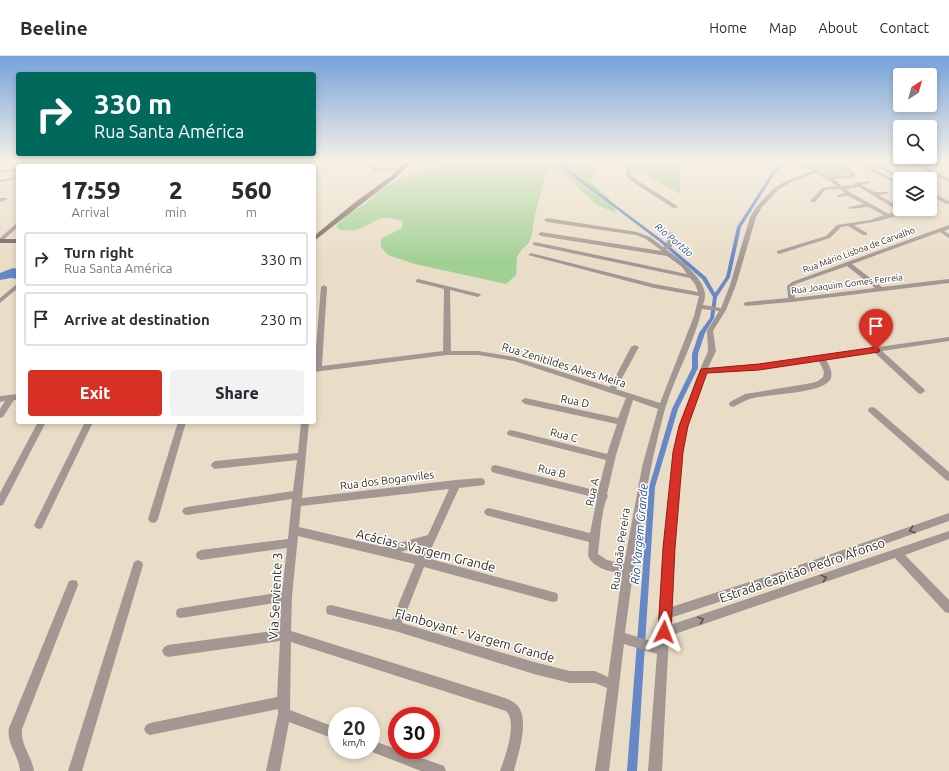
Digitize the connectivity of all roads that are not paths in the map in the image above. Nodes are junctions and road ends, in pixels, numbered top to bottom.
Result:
1 (368, 194) edge
2 (657, 194) edge
3 (772, 194) edge
4 (818, 194) edge
5 (847, 194) edge
6 (849, 194) edge
7 (879, 194) edge
8 (876, 195) junction
9 (839, 196) dead end
10 (937, 197) edge
11 (6, 199) dead end
12 (858, 199) junction
13 (0, 200) edge
14 (813, 201) dead end
15 (948, 203) edge
16 (868, 205) junction
17 (675, 206) dead end
18 (851, 208) dead end
19 (889, 216) junction
20 (547, 220) dead end
21 (848, 224) junction
22 (16, 226) edge
23 (949, 227) edge
24 (940, 230) junction
25 (671, 233) dead end
26 (541, 234) dead end
27 (865, 234) dead end
28 (949, 236) edge
29 (316, 237) edge
30 (0, 241) edge
31 (16, 241) edge
32 (535, 244) dead end
33 (667, 250) junction
34 (779, 252) dead end
35 (531, 255) dead end
36 (850, 264) junction
37 (694, 277) junction
38 (418, 281) dead end
39 (949, 281) edge
40 (16, 287) edge
41 (324, 287) dead end
42 (447, 287) junction
43 (880, 289) junction
44 (478, 295) dead end
45 (702, 295) junction
46 (792, 300) junction
47 (0, 301) edge
48 (746, 304) dead end
49 (703, 308) junction
50 (720, 309) junction
51 (949, 340) edge
52 (635, 347) dead end
53 (876, 350) junction
54 (447, 353) junction
55 (822, 358) junction
56 (316, 369) edge
57 (704, 371) junction
58 (612, 390) junction
59 (921, 391) dead end
60 (630, 396) junction
61 (14, 397) edge
62 (0, 399) edge
63 (525, 402) dead end
64 (733, 404) dead end
65 (662, 407) junction
66 (872, 410) dead end
67 (0, 415) edge
68 (621, 422) junction
69 (41, 424) edge
70 (88, 424) edge
71 (181, 424) edge
72 (305, 424) edge
73 (511, 434) dead end
74 (302, 456) junction
75 (611, 458) junction
76 (215, 465) dead end
77 (495, 469) dead end
78 (949, 477) edge
79 (481, 482) dead end
80 (456, 484) junction
81 (603, 496) junction
82 (297, 499) junction
83 (0, 502) edge
84 (187, 511) dead end
85 (489, 512) dead end
86 (949, 517) edge
87 (153, 519) dead end
88 (39, 524) dead end
89 (293, 530) junction
90 (949, 535) edge
91 (432, 538) junction
92 (595, 539) junction
93 (292, 543) junction
94 (383, 552) junction
95 (897, 553) junction
96 (201, 555) dead end
97 (421, 561) junction
98 (138, 565) dead end
99 (628, 570) junction
100 (73, 585) dead end
101 (287, 596) junction
102 (553, 597) dead end
103 (949, 608) edge
104 (331, 610) dead end
105 (181, 613) dead end
106 (666, 614) junction
107 (395, 626) junction
108 (664, 632) junction
109 (286, 635) junction
110 (621, 637) junction
111 (663, 650) junction
112 (168, 651) dead end
113 (612, 684) junction
114 (283, 708) junction
115 (150, 729) dead end
116 (328, 730) edge
117 (380, 749) edge
118 (28, 771) edge
119 (75, 771) edge
120 (273, 771) edge
121 (439, 771) edge
122 (508, 771) edge
123 (602, 771) edge
124 (655, 771) edge

1 - 29 main road
2 - 17 street
3 - 50 street
4 - 14 street
5 - 9 street
6 - 12 street
7 - 8 street
8 - 12 street
8 - 19 street
10 - 15 street
11 - 13 street
12 - 16 street
16 - 18 street
16 - 19 street
19 - 21 street
20 - 33 street
21 - 27 street
21 - 34 street
22 - 30 street
23 - 24 street, Rua Mário Lisboa de Carvalho
24 - 28 street
24 - 36 street, Rua Mário Lisboa de Carvalho
25 - 33 street
26 - 33 street
30 - 31 main road
32 - 37 street
33 - 37 street
35 - 45 street
36 - 43 street
36 - 46 street, Rua Mário Lisboa de Carvalho
37 - 45 street
38 - 42 street
39 - 43 street, Rua Joaquim Gomes Ferreia
40 - 47 street
41 - 56 street
42 - 44 street
42 - 54 street
43 - 46 street, Rua Joaquim Gomes Ferreia
45 - 49 street, Rua João Pereira
46 - 48 street, Rua Joaquim Gomes Ferreia
49 - 50 street
49 - 65 street, Rua João Pereira
50 - 57 street
51 - 53 street
52 - 58 street
53 - 55 street
53 - 59 street
54 - 56 street, Rua Zenitildes Alves Meira
54 - 58 street, Rua Zenitildes Alves Meira
55 - 57 street
55 - 64 street
57 - 106 street
58 - 60 street, Rua Zenitildes Alves Meira
60 - 65 street, Rua Zenitildes Alves Meira
60 - 68 street, Rua A
61 - 62 street
61 - 67 street
63 - 68 street, Rua D
65 - 99 street, Rua João Pereira
66 - 78 street
68 - 75 street, Rua A
69 - 83 street
70 - 88 street
71 - 87 street
72 - 74 street, Via Serviente 3
73 - 75 street, Rua C
74 - 76 street
74 - 82 street, Via Serviente 3
75 - 81 street, Rua A
77 - 81 street, Rua B
79 - 80 street, Rua dos Boganviles
80 - 82 street, Rua dos Boganviles
80 - 91 street
81 - 92 street, Rua A
82 - 84 street, Rua dos Boganviles
82 - 89 street, Via Serviente 3
85 - 92 street
86 -> 106 street, Estrada Capitão Pedro Afonso
89 - 93 street, Via Serviente 3
89 - 94 street, Acácias - Vargem Grande
90 - 95 street, Estrada Capitão Pedro Afonso
91 - 94 street
91 - 97 street
92 - 99 street, Rua A
93 - 96 street
93 - 101 street, Via Serviente 3
94 - 97 street, Acácias - Vargem Grande
95 - 103 street
108 -> 95 street, Estrada Capitão Pedro Afonso
97 - 102 street, Acácias - Vargem Grande
97 - 107 street
98 - 119 street
99 - 110 street, Rua João Pereira
100 - 118 street
101 - 105 street
101 - 109 street, Via Serviente 3
104 - 107 street, Flanboyant - Vargem Grande
106 - 108 street
107 - 113 street, Flanboyant - Vargem Grande
108 - 111 street
109 - 112 street
109 - 114 street, Via Serviente 3
109 - 122 street
110 - 111 street
110 - 113 street, Rua João Pereira
111 - 124 street
113 - 123 street, Rua João Pereira
114 - 115 street
114 - 116 street
114 - 120 street, Via Serviente 3
117 - 121 street

